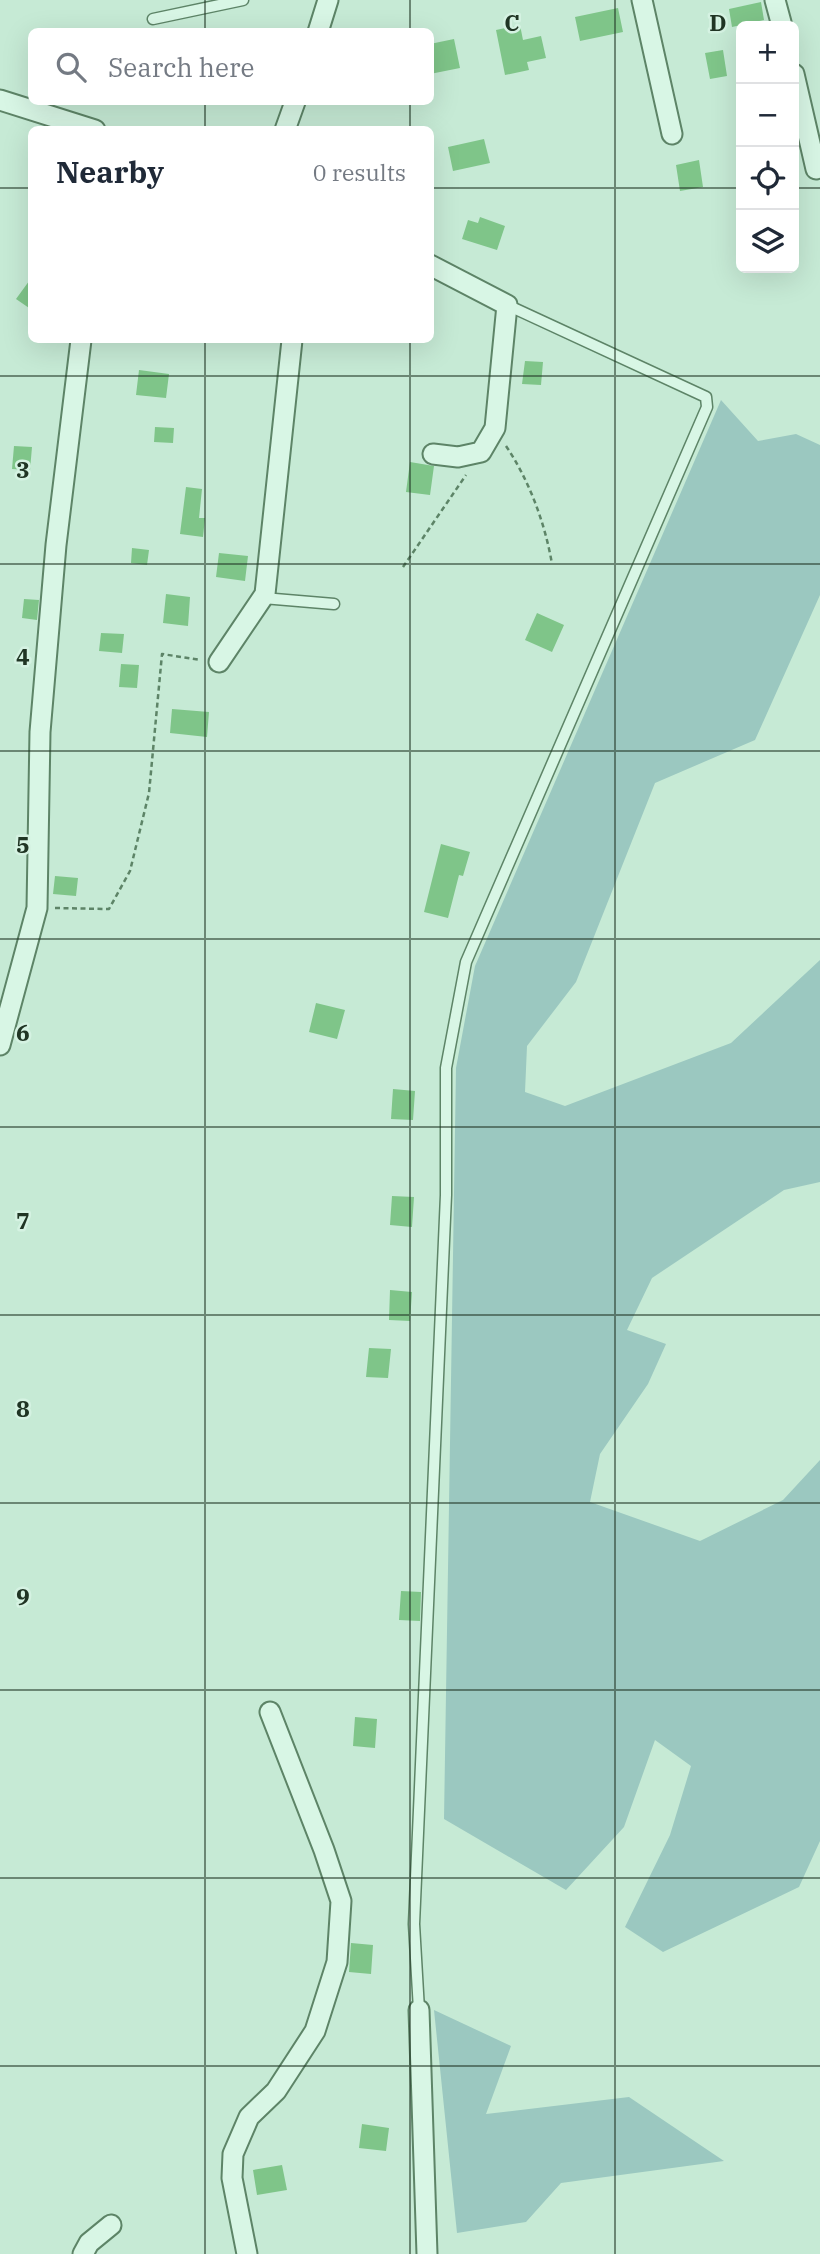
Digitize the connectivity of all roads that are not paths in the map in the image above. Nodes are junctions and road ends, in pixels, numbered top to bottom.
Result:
1 (243, 0) edge
2 (328, 0) edge
3 (642, 0) edge
4 (775, 0) edge
5 (153, 19) dead end
6 (781, 21) edge
7 (319, 28) edge
8 (798, 84) edge
9 (0, 100) edge
10 (294, 105) edge
11 (814, 125) edge
12 (82, 126) edge
13 (286, 126) edge
14 (672, 134) dead end
15 (816, 169) dead end
16 (434, 267) edge
17 (507, 305) junction
18 (81, 343) edge
19 (292, 343) edge
20 (433, 454) dead end
21 (263, 598) junction
22 (334, 604) dead end
23 (219, 662) road end
24 (0, 1045) edge
25 (270, 1712) dead end
26 (419, 2010) joint
27 (111, 2225) dead end
28 (83, 2254) edge
29 (247, 2254) edge
30 (428, 2254) edge

1 - 5 lane
2 - 7 street
3 - 14 street
4 - 6 street
8 - 11 street
9 - 12 street
10 - 13 street
11 - 15 street
16 - 17 street
17 - 20 street
17 - 26 lane
18 - 24 street
19 - 21 street
21 - 22 lane
21 - 23 street
25 - 29 street
26 - 30 street
27 - 28 street

